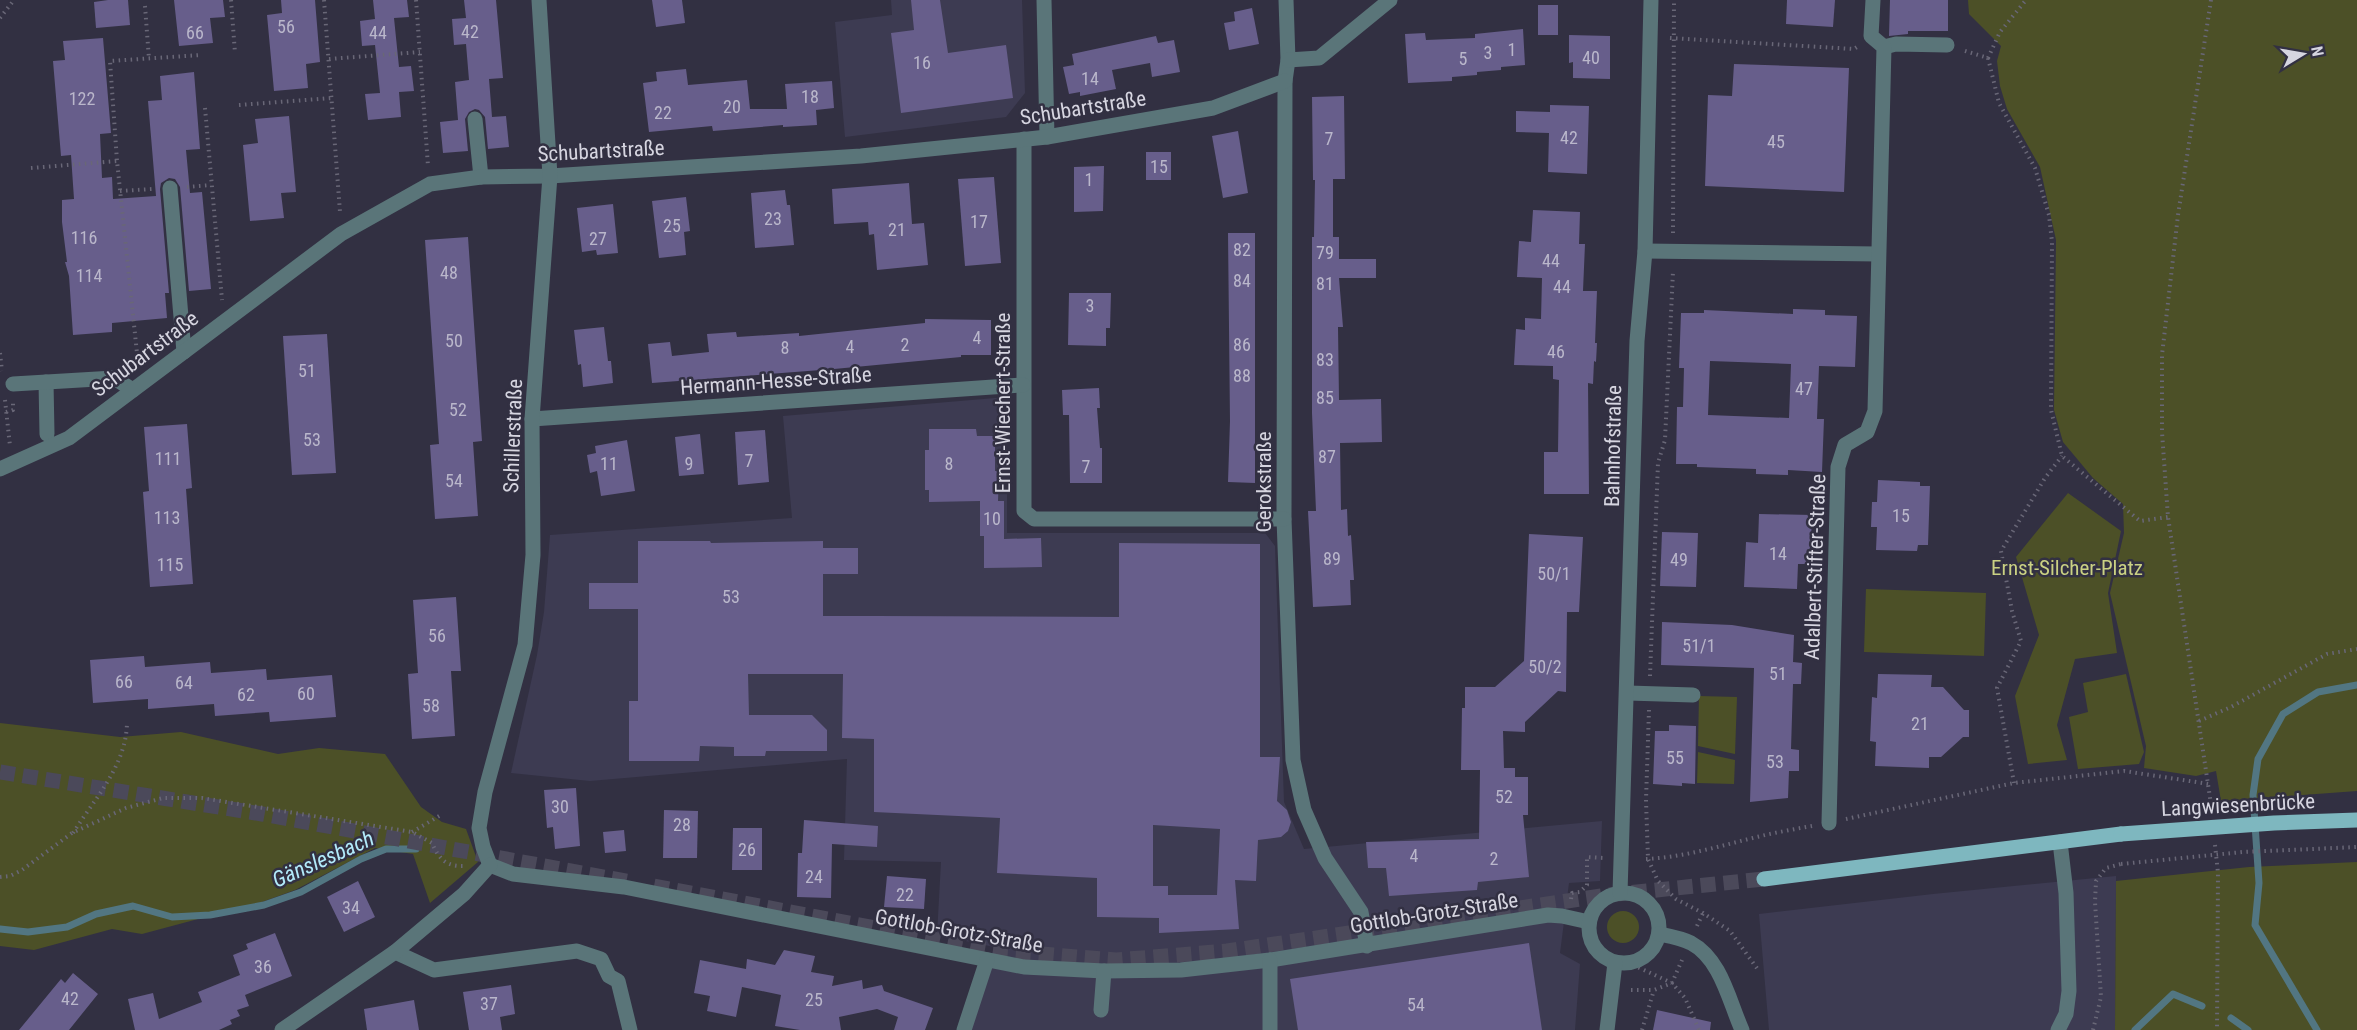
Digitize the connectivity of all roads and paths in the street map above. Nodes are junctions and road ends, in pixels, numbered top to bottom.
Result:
1 (14, 0) edge
2 (231, 0) edge
3 (324, 0) edge
4 (416, 0) edge
5 (538, 0) edge
6 (1044, 0) edge
7 (1286, 0) edge
8 (1390, 0) edge
9 (1651, 0) edge
10 (1674, 0) edge
11 (1873, 0) edge
12 (2026, 0) edge
13 (2211, 0) edge
14 (146, 6) dead end
15 (0, 18) edge
16 (1871, 36) junction
17 (1672, 38) junction
18 (1649, 39) junction
19 (1947, 45) joint
20 (1884, 47) junction
21 (235, 52) dead end
22 (420, 52) junction
23 (201, 55) dead end
24 (1988, 58) junction
25 (149, 59) junction
26 (328, 59) junction
27 (1288, 60) junction
28 (1285, 81) junction
29 (332, 98) junction
30 (239, 105) dead end
31 (205, 108) dead end
32 (475, 119) dead end
33 (1047, 137) junction
34 (1024, 139) junction
35 (117, 161) junction
36 (32, 168) dead end
37 (550, 176) junction
38 (481, 177) junction
39 (430, 184) junction
40 (170, 188) dead end
41 (341, 234) junction
42 (1673, 250) junction
43 (1645, 251) junction
44 (1878, 254) junction
45 (224, 322) junction
46 (184, 352) junction
47 (0, 353) edge
48 (46, 382) junction
49 (6, 383) junction
50 (1023, 385) junction
51 (137, 388) junction
52 (532, 419) junction
53 (47, 434) dead end
54 (2062, 456) junction
55 (6, 467) edge
56 (2168, 517) junction
57 (1284, 519) junction
58 (2357, 650) edge
59 (1628, 693) junction
60 (1649, 693) junction
61 (1693, 696) dead end
62 (2199, 721) junction
63 (127, 723) dead end
64 (2014, 783) junction
65 (2209, 784) junction
66 (441, 815) dead end
67 (2212, 818) dead end
68 (2357, 820) edge
69 (1829, 823) junction
70 (412, 832) junction
71 (72, 833) junction
72 (2215, 840) dead end
73 (2060, 842) junction
74 (2357, 847) edge
75 (1622, 858) junction
76 (1648, 859) junction
77 (490, 865) junction
78 (0, 877) edge
79 (1764, 879) tunnel mouth
80 (1620, 893) junction
81 (1569, 917) junction
82 (1589, 922) junction
83 (1659, 934) junction
84 (1367, 946) junction
85 (395, 952) junction
86 (987, 960) junction
87 (1270, 960) junction
88 (1622, 963) junction
89 (1759, 970) dead end
90 (1104, 971) junction
91 (1672, 983) junction
92 (1101, 1010) dead end
93 (282, 1030) edge
94 (630, 1030) edge
95 (964, 1030) edge
96 (1270, 1030) edge
97 (1607, 1030) edge
98 (1642, 1030) edge
99 (1700, 1030) edge
100 (1742, 1030) edge
101 (2058, 1030) edge
102 (2093, 1030) edge
103 (2217, 1030) edge

1 - 15 path
2 - 21 path
3 - 26 path
4 - 22 path
5 - 37 street, Schillerstraße
6 - 33 street
7 - 27 street, Gerokstraße
8 - 27 street
9 - 18 street, Bahnhofstraße
10 - 17 path
11 - 16 street
12 - 24 path
13 - 56 path
14 - 25 path
16 - 17 path
16 - 20 street
17 - 18 path
17 - 42 path
18 - 43 street, Bahnhofstraße
19 - 20 street
19 - 24 path
20 - 44 street, Adalbert-Stifter-Straße
22 - 26 path
22 - 39 path
23 - 25 path
24 - 54 path
25 - 35 path
26 - 29 path
27 - 28 street, Gerokstraße
28 - 33 street, Schubartstraße
28 - 57 street, Gerokstraße
29 - 30 path
29 - 41 path
31 - 45 path
32 - 38 street
33 - 34 street, Schubartstraße
34 - 37 street, Schubartstraße
34 - 50 street, Ernst-Wiechert-Straße
35 - 36 path
35 - 51 path
37 - 38 street, Schubartstraße
37 - 52 street, Schillerstraße
38 - 39 street, Schubartstraße
39 - 41 street, Schubartstraße
40 - 46 street
41 - 45 street, Schubartstraße
42 - 43 street
42 - 44 street
42 - 60 path
43 - 59 street, Bahnhofstraße
44 - 69 street, Adalbert-Stifter-Straße
45 - 46 street, Schubartstraße
46 - 51 street, Schubartstraße
47 - 49 path
48 - 49 street
48 - 51 street
48 - 53 street
49 - 55 path
50 - 52 street, Hermann-Hesse-Straße
50 - 57 street, Ernst-Wiechert-Straße
51 - 55 street, Schubartstraße
52 - 77 street, Schillerstraße
54 - 56 path
54 - 64 path
56 - 62 path
57 - 84 street, Gerokstraße
58 - 62 path
59 - 60 street
59 - 75 street, Bahnhofstraße
60 - 61 street
60 - 76 path
62 - 65 path
63 - 71 path
64 - 65 path
64 - 69 path
65 - 67 path
66 - 70 path
68 - 73 main road, Langwiesenbrücke, bridge
69 - 76 path
70 - 71 path
70 - 77 path
71 - 78 path
72 - 103 path
73 - 79 main road, Langwiesenbrücke
73 - 101 street
74 - 102 path, bridge
75 - 76 path
75 - 80 street, Bahnhofstraße
75 - 81 path
76 - 89 path
77 - 85 street
77 - 86 street, Gottlob-Grotz-Straße
80 - 82 street
80 - 83 street
81 - 82 street, Gottlob-Grotz-Straße
81 - 84 street, Gottlob-Grotz-Straße
82 - 88 street
83 - 88 street
83 - 100 street
84 - 87 street, Gottlob-Grotz-Straße
85 - 93 street
85 - 94 street
86 - 90 street, Gottlob-Grotz-Straße
86 - 95 street
87 - 90 street, Gottlob-Grotz-Straße
87 - 96 street
88 - 91 path
88 - 97 street
90 - 92 street
91 - 98 path
91 - 99 path

